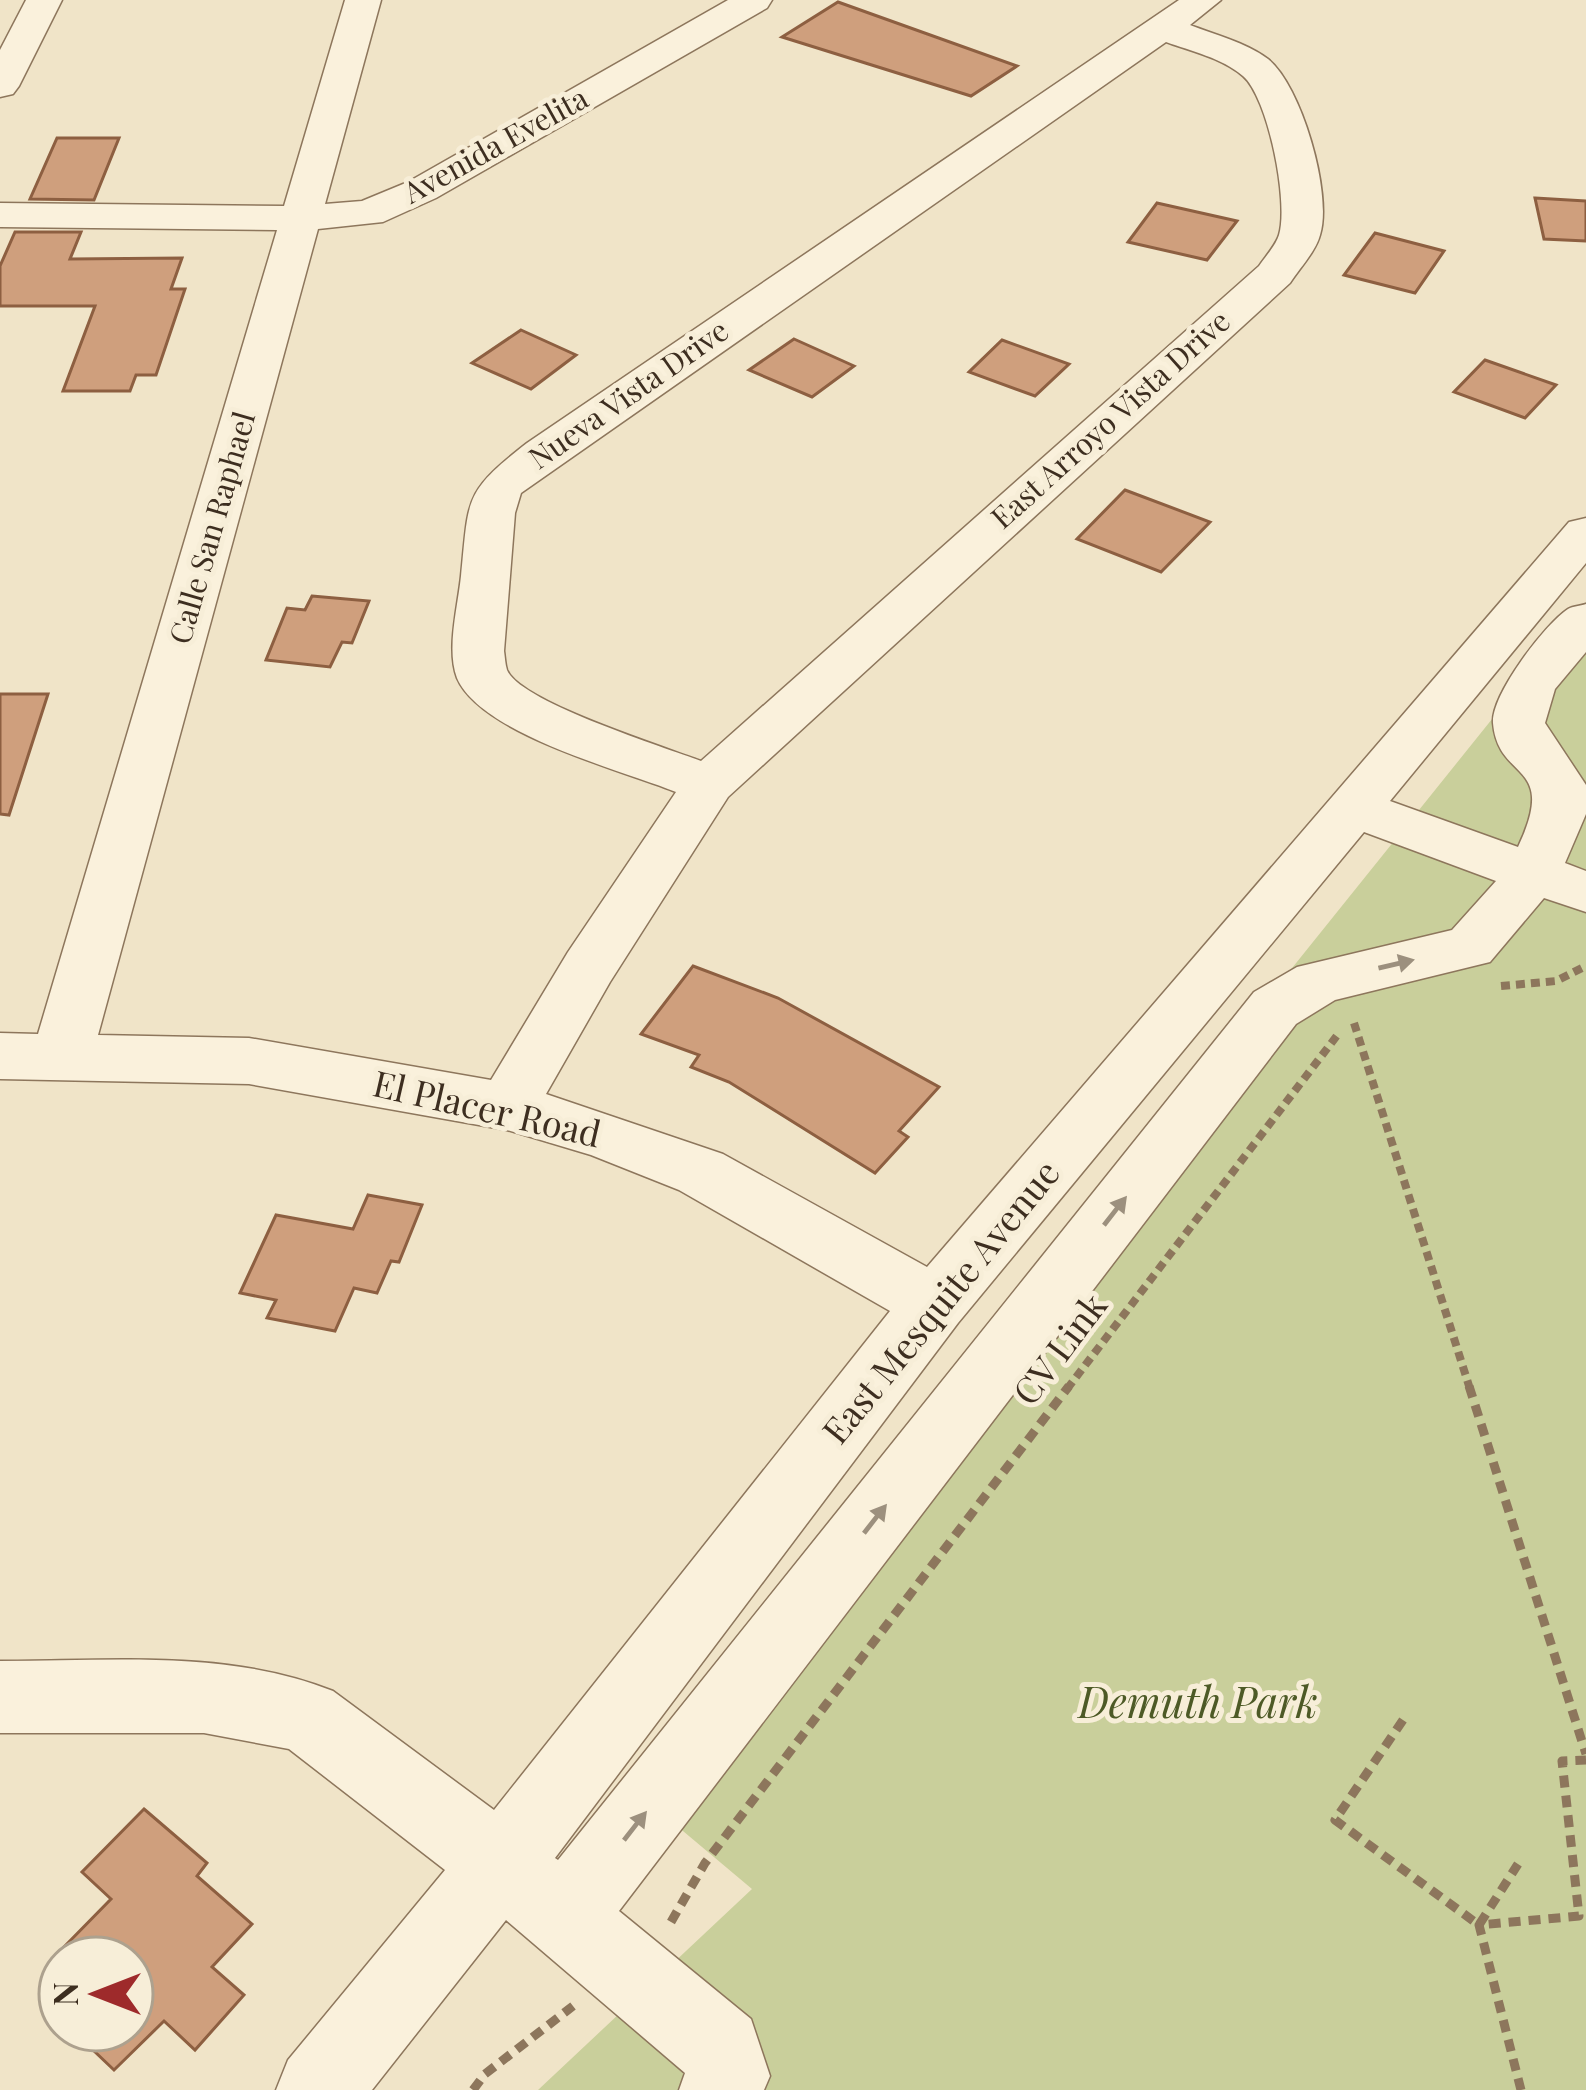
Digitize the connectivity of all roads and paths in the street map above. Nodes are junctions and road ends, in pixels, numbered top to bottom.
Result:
1 (44, 0) edge
2 (363, 0) edge
3 (1203, 0) edge
4 (726, 6) edge
5 (1165, 29) junction
6 (0, 86) edge
7 (0, 215) edge
8 (301, 218) junction
9 (1586, 532) edge
10 (1586, 620) edge
11 (709, 784) junction
12 (1571, 785) edge
13 (1354, 808) junction
14 (1559, 883) edge
15 (1586, 966) edge
16 (1498, 986) dead end
17 (1364, 1009) dead end
18 (1352, 1016) junction
19 (0, 1056) edge
20 (62, 1056) junction
21 (507, 1106) junction
22 (935, 1304) junction
23 (0, 1697) edge
24 (1403, 1720) dead end
25 (1586, 1757) edge
26 (501, 1864) junction
27 (1518, 1864) dead end
28 (563, 1918) junction
29 (676, 1918) dead end
30 (1479, 1925) junction
31 (485, 2074) dead end
32 (318, 2090) edge
33 (473, 2090) edge
34 (721, 2090) edge
35 (1521, 2090) edge

1 - 6 street
2 - 8 street, Calle San Raphael
3 - 5 street, Nueva Vista Drive
4 - 8 street, Avenida Evelita
5 - 11 street, East Arroyo Vista Drive
5 - 11 street, Nueva Vista Drive
7 - 8 street, Avenida Evelita
8 - 20 street, Calle San Raphael
9 - 13 street, East Mesquite Avenue
10 - 12 street
11 - 21 street
12 - 14 street
13 - 14 street
13 - 22 street, East Mesquite Avenue
28 -> 14 street
15 - 16 path
17 - 18 path, CV Link
18 - 25 path
18 - 29 path, CV Link
19 - 20 street, El Placer Road
20 - 21 street, El Placer Road
21 - 22 street, El Placer Road
22 - 26 street, East Mesquite Avenue
23 - 26 street
24 - 30 path
25 - 30 path
26 - 28 street
26 - 32 street, East Mesquite Avenue
27 - 30 path
28 - 34 street
30 - 35 path
31 - 33 path

